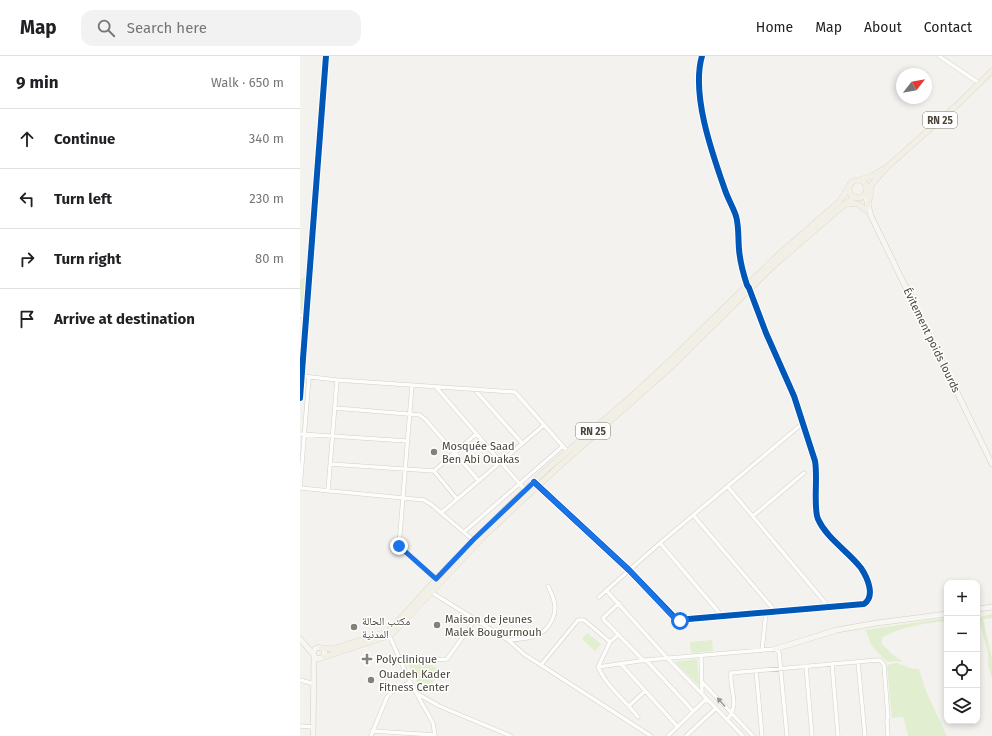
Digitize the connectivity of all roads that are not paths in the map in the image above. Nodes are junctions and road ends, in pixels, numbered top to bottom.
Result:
1 (326, 56) edge
2 (702, 56) edge
3 (939, 56) edge
4 (992, 71) edge
5 (979, 83) junction
6 (886, 168) junction
7 (856, 181) junction
8 (875, 181) junction
9 (850, 185) junction
10 (866, 192) junction
11 (856, 198) junction
12 (845, 204) junction
13 (867, 207) junction
14 (748, 287) junction
15 (300, 315) edge
16 (307, 316) junction
17 (302, 376) junction
18 (309, 377) junction
19 (337, 380) junction
20 (412, 385) junction
21 (436, 387) junction
22 (474, 389) junction
23 (300, 398) edge
24 (335, 408) junction
25 (410, 414) junction
26 (803, 423) junction
27 (544, 425) junction
28 (300, 434) edge
29 (305, 434) junction
30 (476, 434) junction
31 (333, 436) junction
32 (407, 441) junction
33 (522, 443) junction
34 (563, 446) junction
35 (568, 452) junction
36 (455, 453) junction
37 (500, 462) junction
38 (330, 464) junction
39 (992, 464) edge
40 (405, 470) junction
41 (434, 472) junction
42 (804, 472) dead end
43 (479, 481) junction
44 (520, 484) junction
45 (535, 484) junction
46 (728, 486) junction
47 (300, 488) edge
48 (526, 490) junction
49 (328, 491) junction
50 (402, 498) junction
51 (457, 499) junction
52 (441, 513) junction
53 (694, 516) junction
54 (753, 516) junction
55 (464, 532) junction
56 (473, 540) junction
57 (660, 542) junction
58 (629, 570) junction
59 (436, 579) junction
60 (548, 586) dead end
61 (606, 590) junction
62 (431, 592) junction
63 (599, 596) dead end
64 (619, 603) junction
65 (828, 606) junction
66 (992, 607) edge
67 (980, 609) edge
68 (766, 612) junction
69 (776, 612) junction
70 (944, 614) edge
71 (722, 616) junction
72 (475, 620) junction
73 (388, 634) junction
74 (618, 635) junction
75 (300, 639) edge
76 (508, 640) junction
77 (610, 642) junction
78 (305, 644) junction
79 (319, 648) junction
80 (775, 649) junction
81 (762, 650) junction
82 (314, 656) junction
83 (701, 656) junction
84 (322, 658) junction
85 (668, 659) junction
86 (645, 660) junction
87 (401, 662) junction
88 (858, 662) junction
89 (621, 664) junction
90 (832, 664) junction
91 (541, 665) junction
92 (806, 666) junction
93 (598, 667) junction
94 (780, 668) junction
95 (756, 670) junction
96 (315, 671) junction
97 (300, 680) edge
98 (410, 682) junction
99 (702, 682) junction
100 (314, 684) junction
101 (645, 691) junction
102 (417, 694) junction
103 (702, 694) junction
104 (706, 699) junction
105 (629, 706) junction
106 (715, 709) junction
107 (693, 710) junction
108 (732, 714) junction
109 (638, 717) dead end
110 (727, 720) junction
111 (300, 726) edge
112 (677, 726) junction
113 (313, 727) junction
114 (372, 731) junction
115 (402, 734) edge
116 (313, 736) edge
117 (371, 736) edge
118 (435, 736) edge
119 (511, 736) edge
120 (651, 736) edge
121 (668, 736) edge
122 (686, 736) edge
123 (742, 736) edge
124 (753, 736) edge
125 (762, 736) edge
126 (787, 736) edge
127 (812, 736) edge
128 (838, 736) edge
129 (865, 736) edge
130 (888, 736) edge

1 - 16 main road
2 - 14 street
3 - 5 street
4 - 5 main road, RN 25
5 - 6 main road, RN 25
6 - 7 main road, RN 25
6 - 8 main road, RN 25
7 - 9 main road
7 - 10 main road
8 - 10 main road, RN 25
8 - 13 main road
9 - 11 main road
9 - 14 main road, RN 25
10 - 11 main road
10 - 13 main road
11 - 12 main road, RN 25
11 - 13 main road, Évitement poids lourds
12 - 13 main road
12 - 14 main road, RN 25
13 - 39 main road, Évitement poids lourds
14 - 26 street
14 - 35 main road, RN 25
14 - 45 main road, RN 25
15 - 16 street
16 - 17 main road
17 - 18 street
17 - 23 main road
18 - 19 street
18 - 29 street
19 - 20 street
19 - 24 street
20 - 21 street
20 - 25 street
21 - 22 street
21 - 30 street
22 - 27 street
22 - 33 street
24 - 25 street
24 - 31 street
25 - 32 street
25 - 36 street
26 - 46 street
26 - 65 street
27 - 33 street
27 - 34 street
28 - 29 street
29 - 31 street
29 - 47 street
30 - 36 street
30 - 37 street
31 - 32 street
31 - 38 street
32 - 40 street
33 - 37 street
34 - 35 street
34 - 44 street
35 - 45 main road, RN 25
36 - 41 street
36 - 43 street
37 - 43 street
37 - 44 street
38 - 40 street
38 - 49 street
40 - 41 street
40 - 50 street
41 - 51 street
42 - 54 street
43 - 51 street
44 - 48 street
44 - 55 street
45 - 48 main road, RN 25
45 - 58 street
45 - 62 main road, RN 25
46 - 53 street
46 - 54 street
47 - 49 street
48 - 56 main road, RN 25
49 - 50 street
50 - 52 street
50 - 59 street
51 - 52 street
52 - 55 street
53 - 57 street
53 - 69 street
54 - 65 street
55 - 56 street
56 - 59 main road, RN 25
57 - 58 street
57 - 71 street
58 - 61 street
58 - 71 street
59 - 73 main road, RN 25
60 - 76 street
61 - 63 street
61 - 64 street
62 - 72 street
62 - 73 main road, RN 25
64 - 74 street
64 - 85 street
65 - 69 street
66 - 67 main road
68 - 69 street
68 - 71 street
68 - 81 street
70 - 80 main road
72 - 76 street
72 - 87 street
73 - 79 main road, RN 25
73 - 84 main road, RN 25
73 - 87 street
74 - 77 street
74 - 86 street
75 - 78 main road
76 - 91 street
77 - 91 street
77 - 93 street
78 - 79 main road
78 - 82 main road
79 - 82 main road
79 - 84 main road
80 - 81 street
80 - 94 street
81 - 83 street
82 - 84 main road
82 - 96 main road
83 - 85 street
83 - 99 street
84 - 96 main road
85 - 86 street
85 - 103 street
86 - 89 street
86 - 107 street
87 - 98 street
88 - 90 street
88 - 129 street
88 - 130 street
89 - 93 street
89 - 101 street
90 - 92 street
90 - 128 street
91 - 120 street
92 - 94 street
92 - 127 street
93 - 105 street
94 - 95 street
94 - 126 street
95 - 108 street
95 - 125 street
96 - 100 main road
97 - 100 street
98 - 102 street
98 - 114 street
99 - 103 street
108 -> 99 street
100 - 113 main road
101 - 105 street
101 - 112 street
102 - 118 street
102 - 119 street
103 - 104 street
104 - 106 street
104 - 107 street
105 - 109 street
106 - 110 street
106 - 122 street
107 - 112 street
108 - 110 street
108 - 124 street
110 - 123 street
111 - 113 street
112 - 121 street
113 - 116 main road
114 - 115 street
114 - 117 street
115 - 118 street

